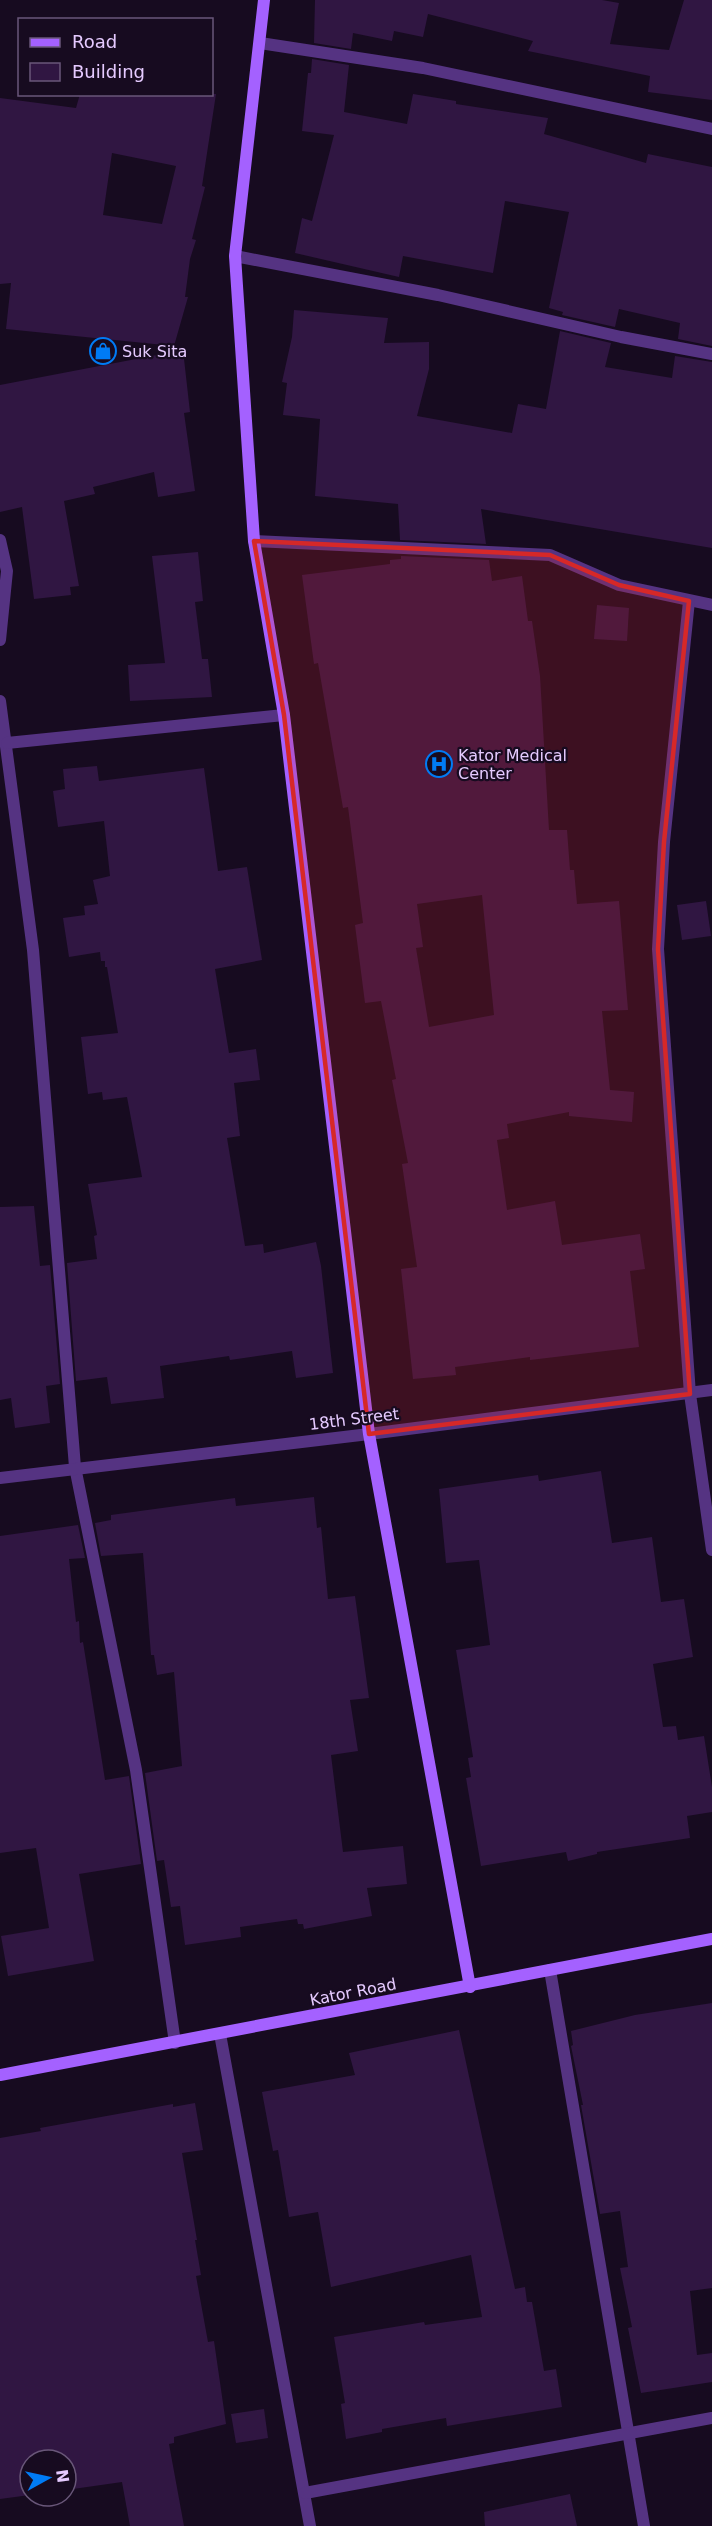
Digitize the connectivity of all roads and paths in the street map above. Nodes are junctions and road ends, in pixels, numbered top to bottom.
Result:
1 (264, 0) edge
2 (260, 43) junction
3 (712, 129) edge
4 (235, 256) junction
5 (712, 354) edge
6 (0, 540) edge
7 (254, 541) junction
8 (689, 601) junction
9 (712, 605) edge
10 (0, 640) edge
11 (0, 701) edge
12 (285, 715) junction
13 (7, 742) junction
14 (712, 1390) edge
15 (690, 1394) junction
16 (369, 1434) junction
17 (75, 1467) junction
18 (0, 1478) edge
19 (712, 1550) edge
20 (712, 1939) edge
21 (550, 1970) junction
22 (470, 1987) junction
23 (220, 2034) junction
24 (176, 2043) junction
25 (0, 2075) edge
26 (712, 2418) edge
27 (627, 2435) junction
28 (305, 2493) junction
29 (310, 2526) edge
30 (644, 2526) edge

1 - 2 street
2 - 3 street
2 - 4 street
4 - 5 street
4 - 7 street
6 - 10 street
7 - 8 street
7 - 12 street
8 - 9 street
8 - 15 street
11 - 13 street
12 - 13 street
12 - 16 street
13 - 17 street
14 - 15 street, 18th Street
15 - 16 street, 18th Street
15 - 19 street
16 - 17 street, 18th Street
16 - 22 street
17 - 18 street, 18th Street
17 - 24 street
20 - 21 street, Kator Road
21 - 22 street, Kator Road
21 - 27 street
22 - 23 street, Kator Road
23 - 24 street, Kator Road
23 - 28 street
24 - 25 street, Kator Road
26 - 27 street
27 - 28 street
27 - 30 street
28 - 29 street

